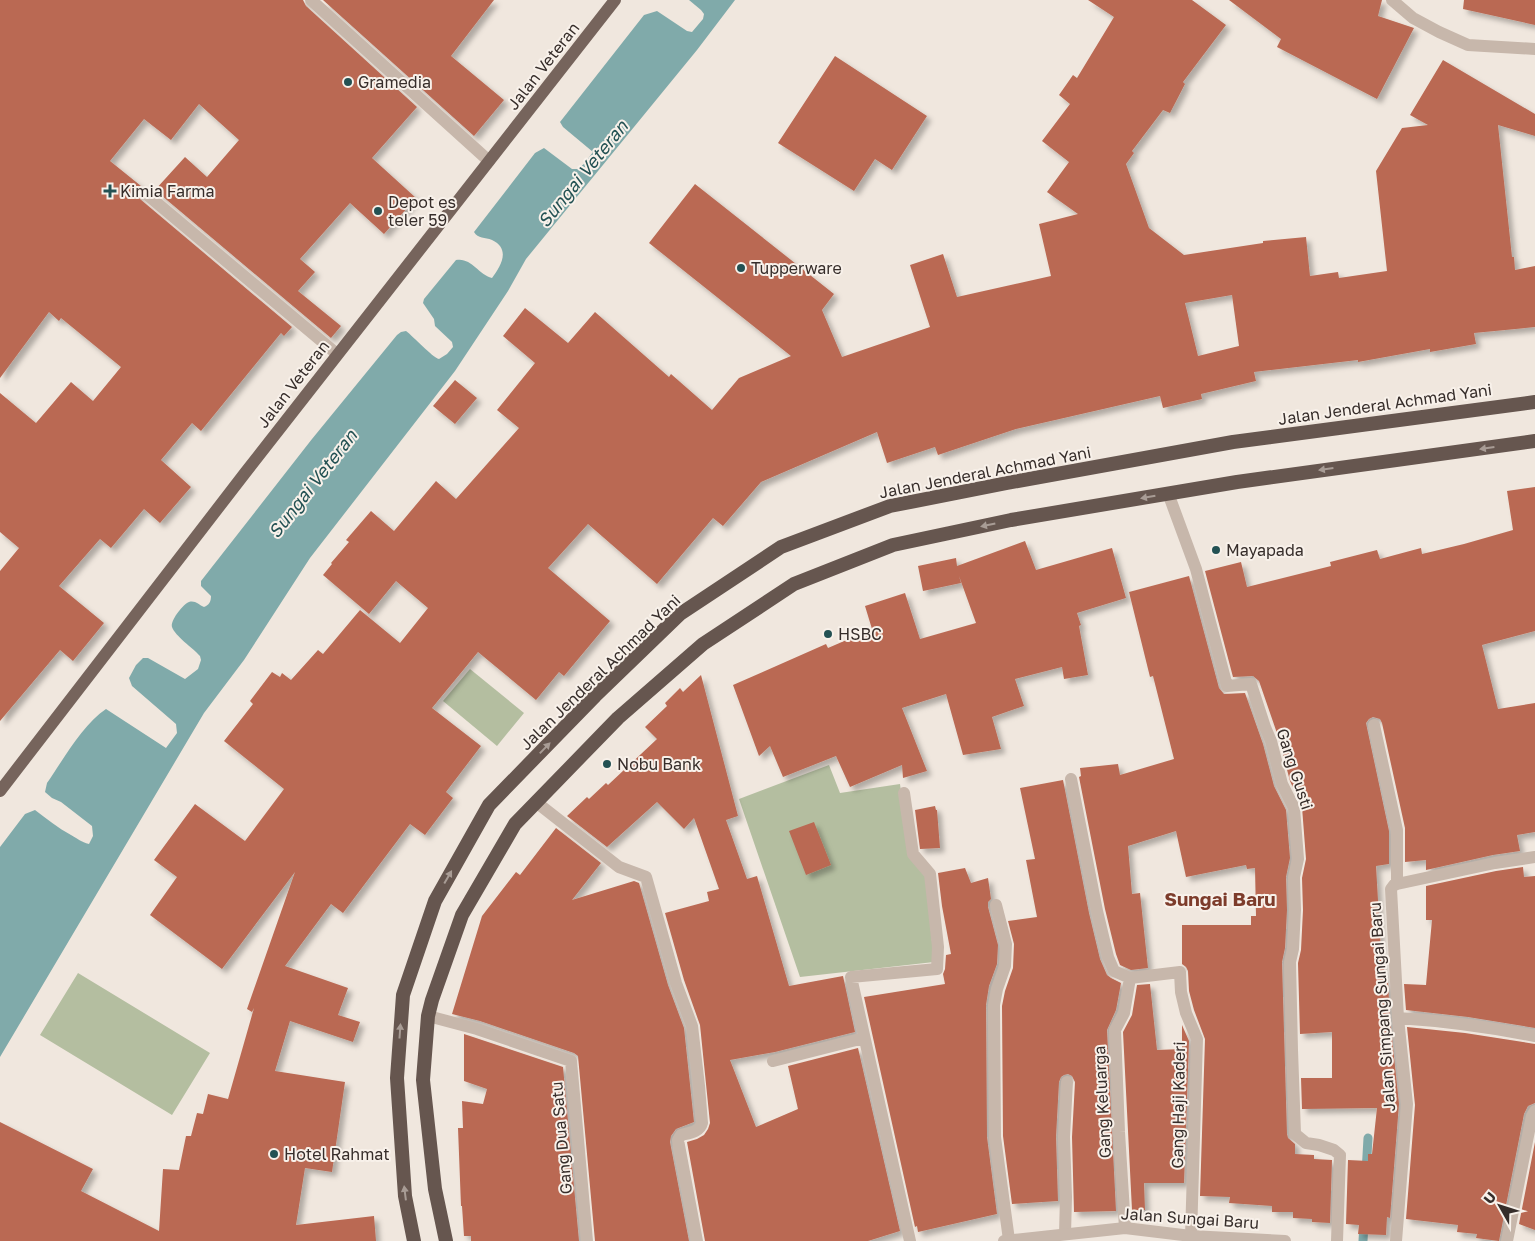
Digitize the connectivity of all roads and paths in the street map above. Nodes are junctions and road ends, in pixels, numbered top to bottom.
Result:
1 (311, 0) edge
2 (615, 0) edge
3 (1392, 0) edge
4 (1535, 48) edge
5 (489, 161) junction
6 (145, 194) dead end
7 (337, 354) junction
8 (1535, 402) edge
9 (1535, 441) edge
10 (1168, 493) junction
11 (1374, 725) dead end
12 (1071, 779) dead end
13 (0, 791) edge
14 (904, 793) dead end
15 (536, 802) junction
16 (1535, 857) edge
17 (1397, 884) junction
18 (996, 905) dead end
19 (1130, 978) junction
20 (428, 1016) junction
21 (1398, 1018) junction
22 (1535, 1036) edge
23 (864, 1038) junction
24 (773, 1061) dead end
25 (1067, 1082) dead end
26 (1535, 1111) edge
27 (1125, 1228) junction
28 (1065, 1234) junction
29 (1191, 1236) junction
30 (414, 1241) edge
31 (446, 1241) edge
32 (587, 1241) edge
33 (697, 1241) edge
34 (910, 1241) edge
35 (1006, 1241) edge
36 (1285, 1241) edge
37 (1337, 1241) edge
38 (1396, 1241) edge
39 (1507, 1241) edge

1 - 5 street
2 - 5 main road, Jalan Veteran
3 - 4 street
5 - 7 main road, Jalan Veteran
6 - 7 street
7 - 13 main road, Jalan Veteran
30 -> 8 highway, Jalan Jenderal Achmad Yani
9 -> 10 highway
10 -> 15 highway
10 - 37 street, Gang Gusti
11 - 17 street
12 - 19 street
14 - 23 street
15 - 20 highway
15 - 33 street
16 - 17 street, Jalan Simpang Sungai Baru
17 - 21 street, Jalan Simpang Sungai Baru
18 - 35 street
19 - 27 street, Gang Keluarga
19 - 29 street, Gang Haji Kaderi
20 - 31 highway
20 - 32 street, Gang Dua Satu
21 - 22 street
21 - 38 street, Jalan Simpang Sungai Baru
23 - 24 street
23 - 34 street
25 - 28 street
26 - 39 street
27 - 28 street, Jalan Sungai Baru
27 - 29 street, Jalan Sungai Baru
28 - 35 street, Jalan Sungai Baru
29 - 36 street, Jalan Sungai Baru

